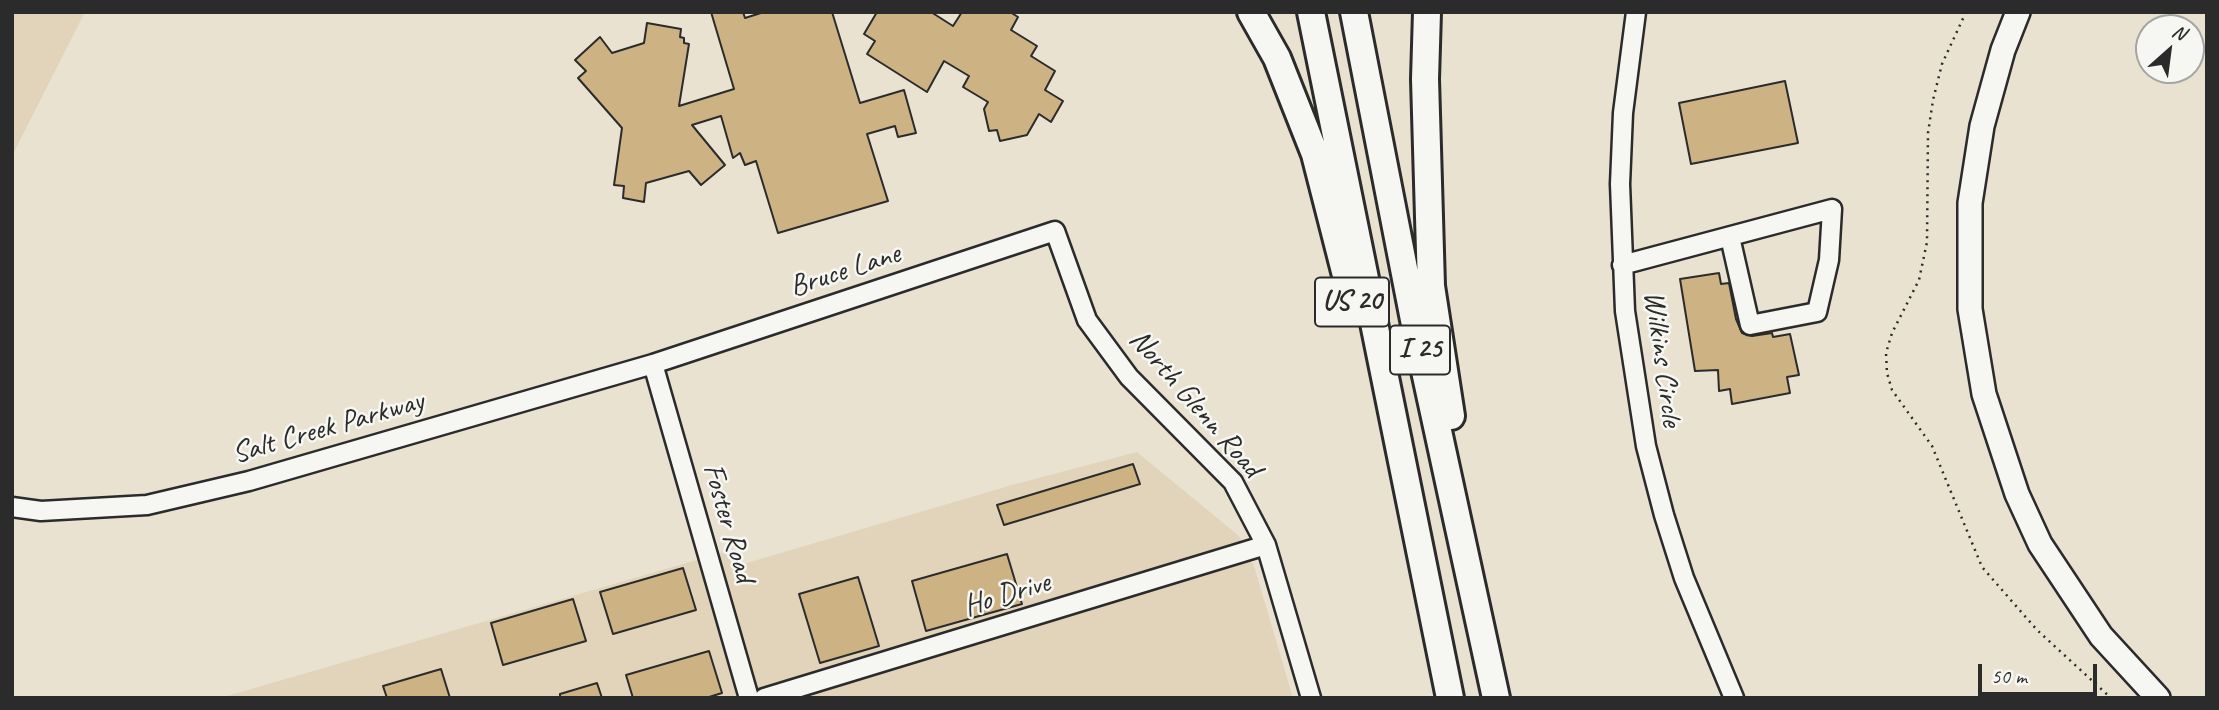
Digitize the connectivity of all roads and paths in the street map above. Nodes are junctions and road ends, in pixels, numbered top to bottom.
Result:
1 (1251, 12) edge
2 (1311, 12) edge
3 (1353, 12) edge
4 (1427, 12) edge
5 (1636, 12) edge
6 (1966, 12) edge
7 (2018, 12) edge
8 (1055, 231) joint
9 (1730, 237) junction
10 (1622, 265) junction
11 (653, 364) junction
12 (12, 507) edge
13 (1266, 545) junction
14 (1428, 601) junction
15 (1494, 692) edge
16 (749, 698) edge
17 (764, 698) edge
18 (1311, 698) edge
19 (1450, 698) edge
20 (1734, 698) edge
21 (2111, 698) edge
22 (2158, 698) edge

1 - 14 highway, US 20
2 - 14 highway, I 25
3 - 15 highway, I 25
4 - 15 highway
5 - 10 street, Wilkins Circle
6 - 21 path
7 - 22 main road
8 - 11 street, Bruce Lane
8 - 13 street, North Glenn Road
9 - 9 street
9 - 10 street
10 - 20 street, Wilkins Circle
11 - 12 street, Salt Creek Parkway
11 - 16 street, Foster Road
13 - 17 street, Ho Drive
13 - 18 street, North Glenn Road
14 - 19 highway, I 25

